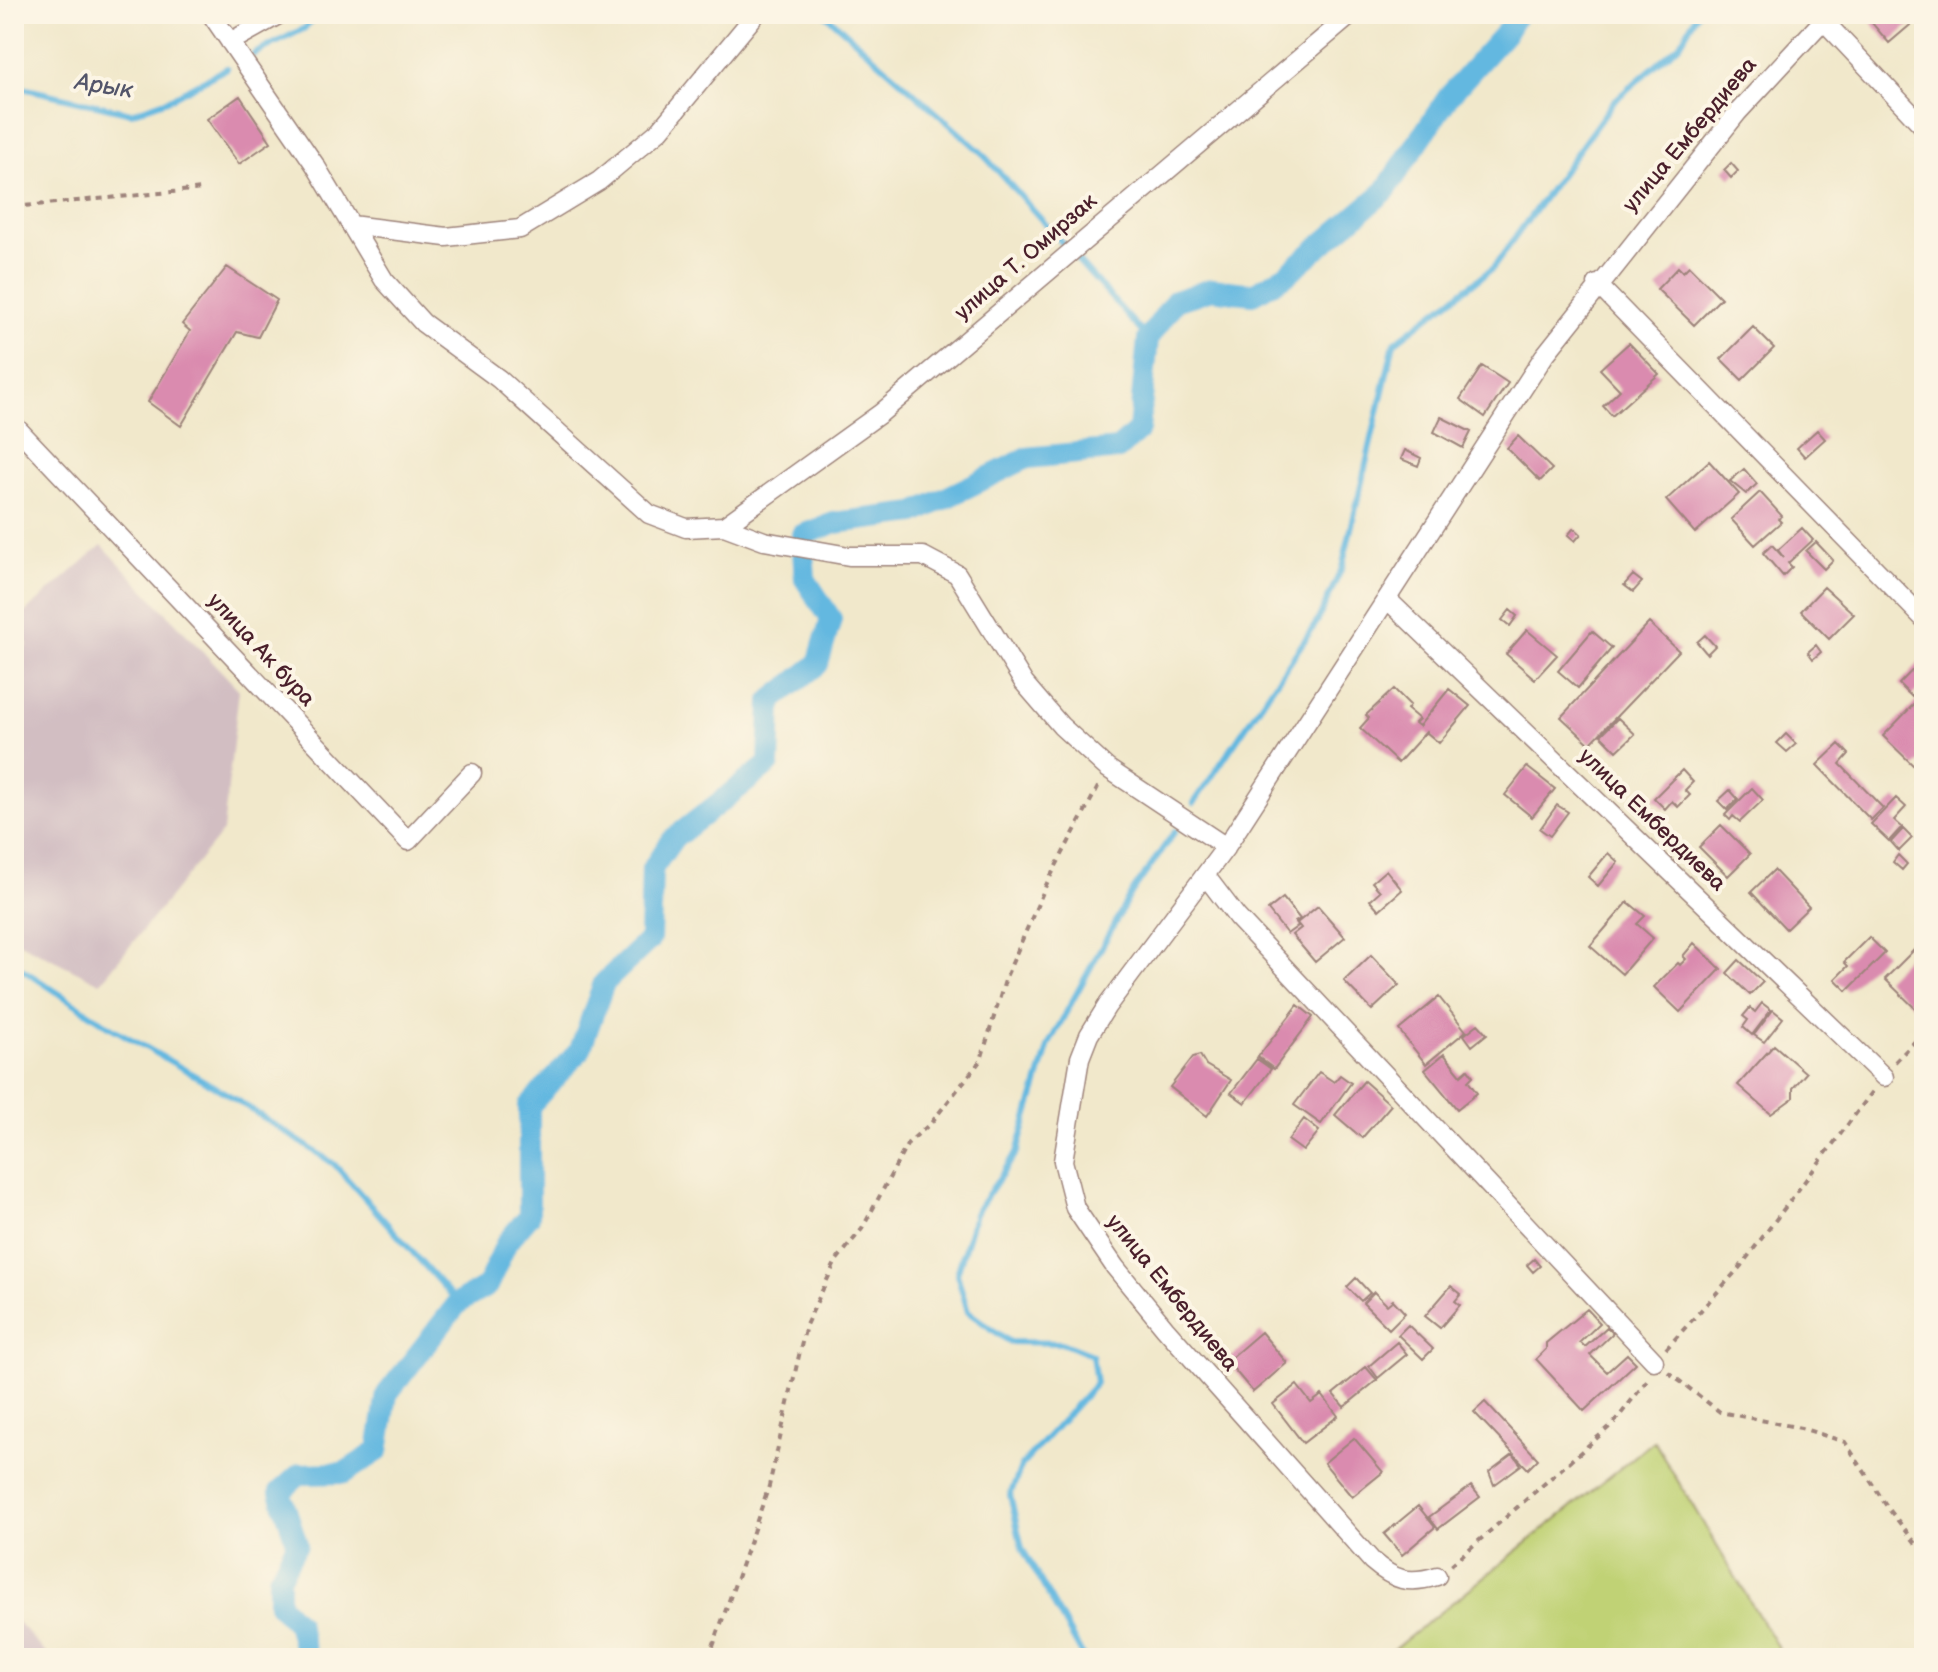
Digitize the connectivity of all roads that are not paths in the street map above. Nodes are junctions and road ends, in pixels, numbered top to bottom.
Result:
1 (211, 14) edge
2 (280, 14) edge
3 (756, 14) edge
4 (1352, 14) edge
5 (1826, 17) edge
6 (230, 42) junction
7 (1924, 127) edge
8 (351, 225) junction
9 (1597, 284) junction
10 (14, 425) edge
11 (724, 526) junction
12 (1387, 599) junction
13 (1924, 619) edge
14 (472, 773) dead end
15 (1226, 847) junction
16 (1205, 875) junction
17 (1884, 1077) road end
18 (1654, 1361) road end
19 (1437, 1576) road end

1 - 6 street
2 - 6 street
3 - 8 street
4 - 11 street, улица Т. Омирзак
5 - 7 street, улица Ембердиева
5 - 9 street, улица Ембердиева
6 - 8 street
8 - 11 street
9 - 12 street, улица Ембердиева
9 - 13 street
10 - 14 street, улица Ак бура
11 - 15 street
12 - 15 street, улица Ембердиева
12 - 17 street, улица Ембердиева
15 - 16 street, улица Ембердиева
16 - 18 street
16 - 19 street, улица Ембердиева

